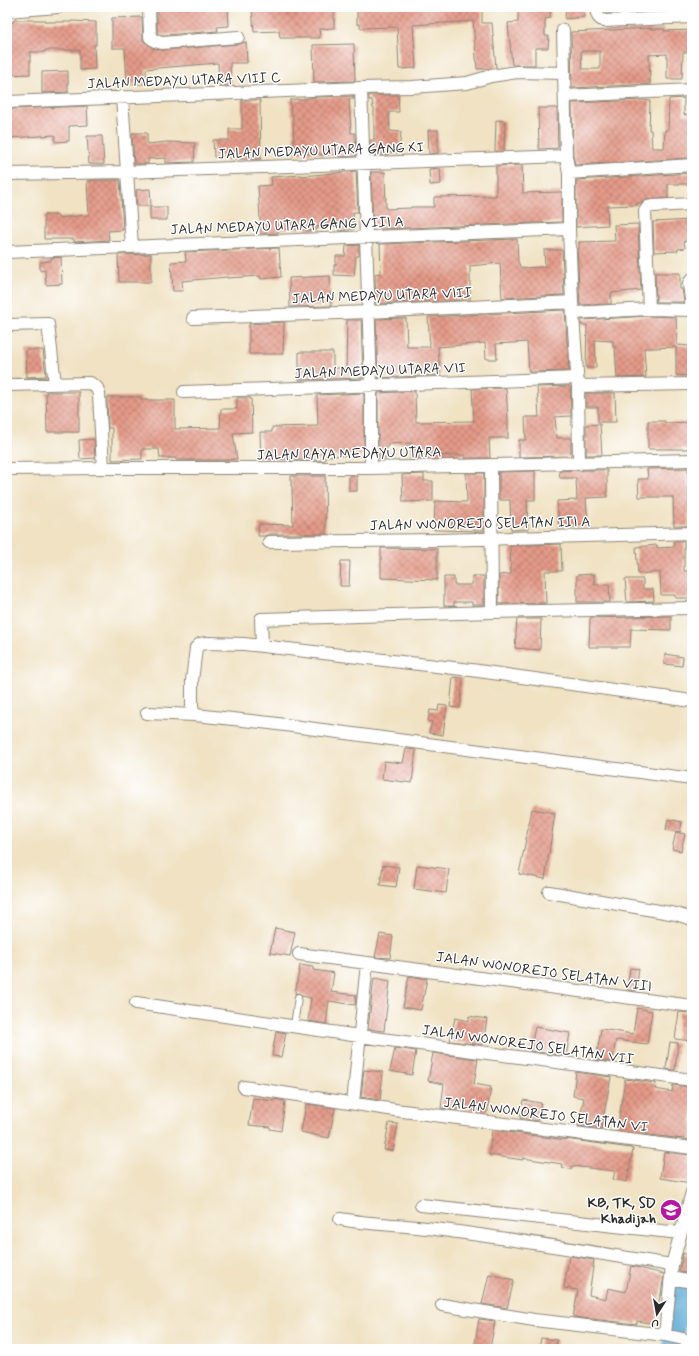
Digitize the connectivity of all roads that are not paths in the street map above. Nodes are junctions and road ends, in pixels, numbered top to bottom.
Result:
1 (58, 7) edge
2 (149, 7) edge
3 (596, 7) edge
4 (7, 11) edge
5 (692, 17) edge
6 (563, 30) dead end
7 (238, 37) dead end
8 (564, 73) junction
9 (361, 88) junction
10 (692, 90) edge
11 (565, 96) junction
12 (122, 97) junction
13 (7, 102) edge
14 (566, 156) junction
15 (364, 164) junction
16 (692, 164) edge
17 (126, 172) junction
18 (569, 173) junction
19 (7, 174) edge
20 (692, 204) edge
21 (569, 229) junction
22 (365, 237) junction
23 (132, 247) junction
24 (7, 252) edge
25 (692, 280) edge
26 (572, 307) junction
27 (649, 309) junction
28 (692, 310) edge
29 (369, 312) junction
30 (193, 318) dead end
31 (7, 326) edge
32 (578, 382) junction
33 (55, 384) junction
34 (692, 384) edge
35 (7, 385) edge
36 (370, 385) junction
37 (184, 392) dead end
38 (692, 460) edge
39 (579, 464) junction
40 (491, 466) junction
41 (103, 468) junction
42 (371, 468) junction
43 (7, 469) edge
44 (692, 533) edge
45 (491, 538) junction
46 (269, 542) dead end
47 (692, 608) edge
48 (492, 612) junction
49 (262, 646) junction
50 (692, 701) edge
51 (147, 713) dead end
52 (195, 715) junction
53 (692, 779) edge
54 (549, 892) dead end
55 (692, 919) edge
56 (299, 954) dead end
57 (367, 963) junction
58 (298, 997) dead end
59 (136, 1003) dead end
60 (692, 1006) edge
61 (294, 1026) junction
62 (359, 1036) junction
63 (692, 1080) edge
64 (244, 1087) dead end
65 (353, 1103) junction
66 (692, 1148) edge
67 (692, 1192) edge
68 (421, 1205) dead end
69 (340, 1219) dead end
70 (680, 1233) junction
71 (672, 1265) junction
72 (671, 1278) junction
73 (692, 1282) edge
74 (442, 1305) dead end
75 (678, 1340) edge

1 - 4 street
2 - 7 street
3 - 5 street
6 - 8 street
8 - 9 street, JALAN MEDAYU UTARA VIII C
8 - 11 street
9 - 12 street, JALAN MEDAYU UTARA VIII C
9 - 15 street
10 - 11 street
11 - 14 street
12 - 13 street, JALAN MEDAYU UTARA VIII C
12 - 17 street
14 - 15 street, JALAN MEDAYU UTARA GANG XI
14 - 18 street
15 - 17 street, JALAN MEDAYU UTARA GANG XI
15 - 22 street
16 - 18 street
17 - 19 street, JALAN MEDAYU UTARA GANG XI
17 - 23 street
18 - 21 street
20 - 27 street
21 - 22 street, JALAN MEDAYU UTARA GANG VIII A
21 - 26 street
22 - 23 street, JALAN MEDAYU UTARA GANG VIII A
22 - 29 street
23 - 24 street, JALAN MEDAYU UTARA GANG VIII A
25 - 28 street
26 - 27 street, JALAN MEDAYU UTARA VIII
26 - 29 street, JALAN MEDAYU UTARA VIII
26 - 32 street
27 - 28 street, JALAN MEDAYU UTARA VIII
29 - 30 street, JALAN MEDAYU UTARA VIII
29 - 36 street
31 - 33 street
32 - 34 street, JALAN MEDAYU UTARA VII
32 - 36 street, JALAN MEDAYU UTARA VII
32 - 39 street
33 - 35 street
33 - 41 street
36 - 37 street, JALAN MEDAYU UTARA VII
36 - 42 street
38 - 39 street, JALAN RAYA MEDAYU UTARA
39 - 40 street, JALAN RAYA MEDAYU UTARA
40 - 42 street, JALAN RAYA MEDAYU UTARA
40 - 45 street
41 - 42 street, JALAN RAYA MEDAYU UTARA
41 - 43 street, JALAN RAYA MEDAYU UTARA
44 - 45 street, JALAN WONOREJO SELATAN III A
45 - 46 street, JALAN WONOREJO SELATAN III A
45 - 48 street
47 - 48 street
48 - 49 street
49 - 50 street
49 - 52 street
51 - 52 street
52 - 53 street
54 - 55 street
56 - 57 street, JALAN WONOREJO SELATAN VIII
57 - 60 street, JALAN WONOREJO SELATAN VIII
57 - 62 street
58 - 61 lane
59 - 61 street, JALAN WONOREJO SELATAN VII
61 - 62 street, JALAN WONOREJO SELATAN VII
62 - 63 street, JALAN WONOREJO SELATAN VII
62 - 65 street
64 - 65 street, JALAN WONOREJO SELATAN VI
65 - 66 street, JALAN WONOREJO SELATAN VI
67 - 70 street
68 - 70 street
69 - 71 street
70 - 71 street
71 - 72 street
72 - 73 street
72 - 75 street
74 - 75 street

